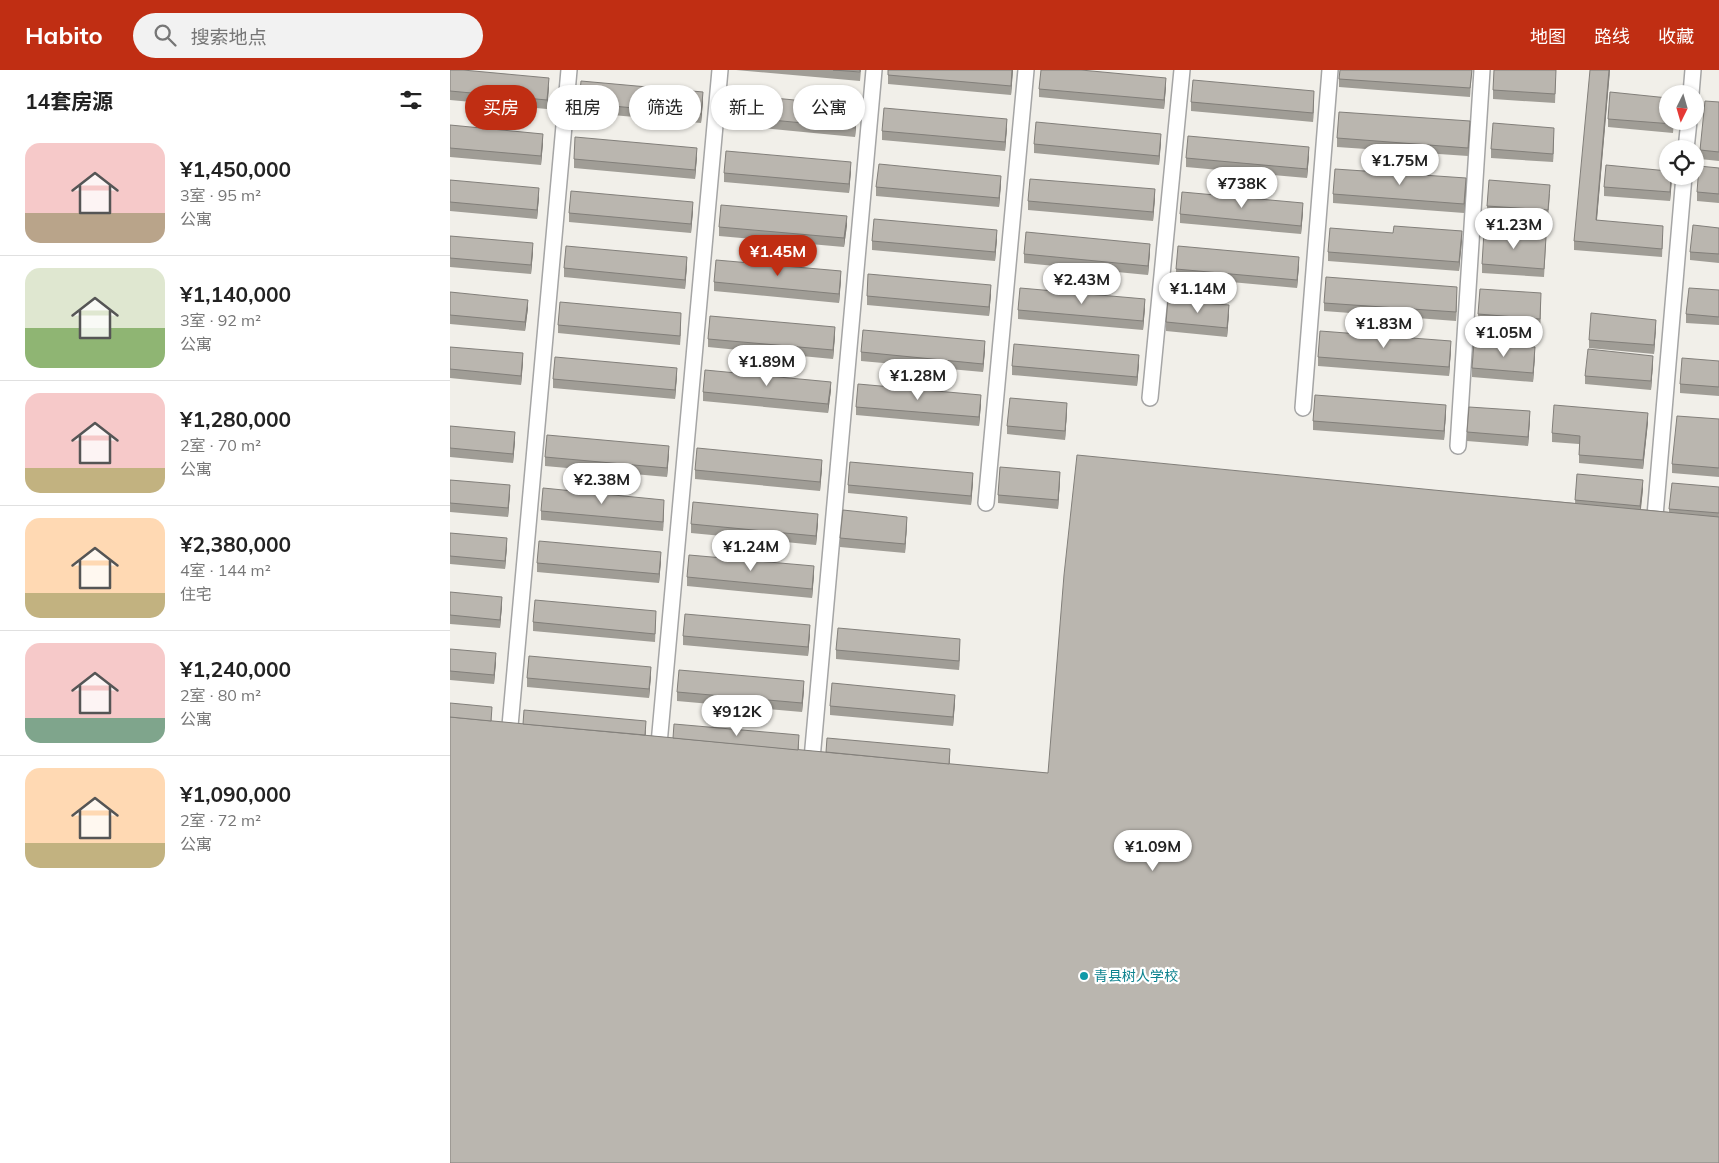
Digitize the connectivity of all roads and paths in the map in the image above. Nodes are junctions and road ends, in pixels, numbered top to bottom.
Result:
1 (569, 70) edge
2 (720, 70) edge
3 (874, 70) edge
4 (1026, 70) edge
5 (1182, 70) edge
6 (1330, 70) edge
7 (1482, 70) edge
8 (1693, 70) edge
9 (1692, 85) edge
10 (1683, 185) edge
11 (1150, 398) dead end
12 (1303, 408) dead end
13 (1458, 446) dead end
14 (986, 503) dead end
15 (1655, 516) edge
16 (509, 737) edge
17 (658, 755) edge
18 (811, 770) edge

1 - 16 lane
2 - 17 lane
3 - 18 lane
4 - 14 lane
5 - 11 lane
6 - 12 lane
7 - 13 lane
8 - 9 lane
10 - 15 lane

